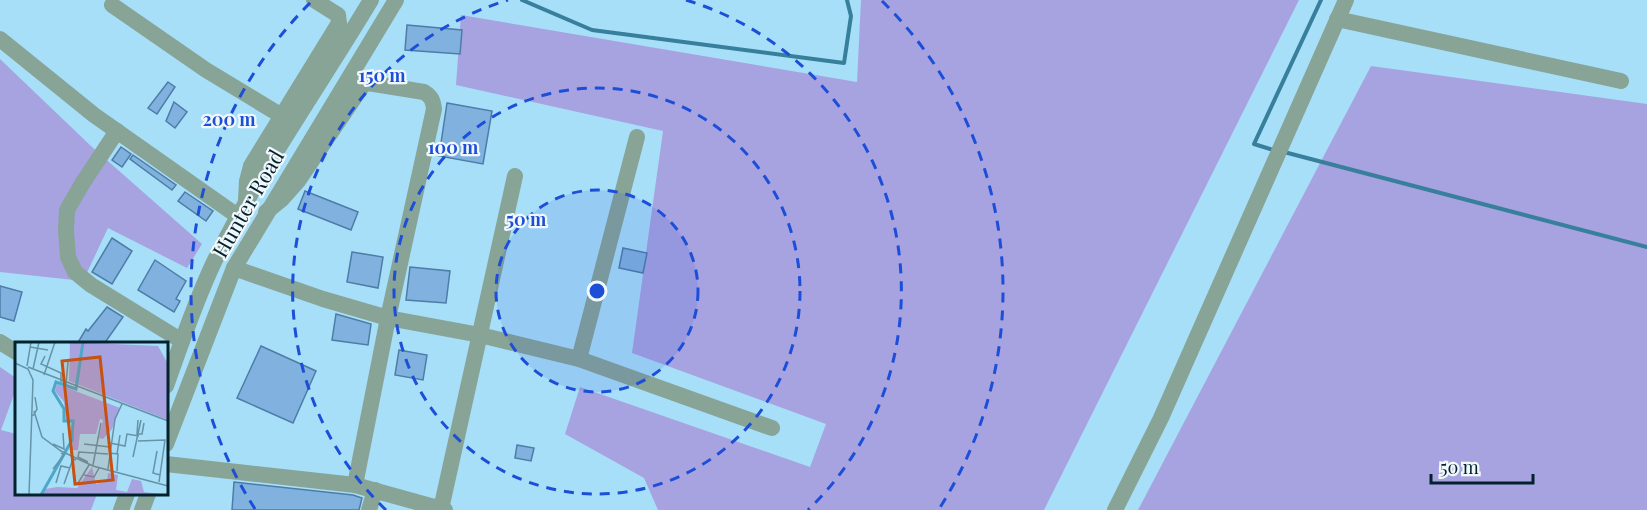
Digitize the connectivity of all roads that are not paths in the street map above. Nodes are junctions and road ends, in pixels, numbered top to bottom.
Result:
1 (314, 0) edge
2 (371, 0) edge
3 (396, 0) edge
4 (1346, 0) edge
5 (112, 5) dead end
6 (1337, 19) junction
7 (0, 39) edge
8 (1621, 81) dead end
9 (282, 116) junction
10 (117, 131) junction
11 (637, 137) dead end
12 (515, 176) dead end
13 (242, 210) junction
14 (266, 212) junction
15 (234, 268) junction
16 (388, 318) junction
17 (480, 335) junction
18 (182, 341) junction
19 (0, 342) edge
20 (15, 351) edge
21 (579, 359) junction
22 (168, 380) edge
23 (772, 428) dead end
24 (168, 439) edge
25 (168, 464) edge
26 (355, 485) junction
27 (375, 490) junction
28 (127, 495) edge
29 (148, 495) edge
30 (121, 510) edge
31 (142, 510) edge
32 (369, 510) edge
33 (443, 510) edge
34 (1115, 510) edge

1 - 9 street
2 - 13 street, Hunter Road
3 - 14 street, Hunter Road
4 - 6 street
5 - 9 street
6 - 8 street
6 - 34 street
7 - 10 street
9 - 13 street
10 - 13 street
10 - 18 street
11 - 21 street
12 - 17 street
13 - 18 street, Hunter Road
14 - 15 street, Hunter Road
14 - 16 street
15 - 16 street
15 - 24 street, Hunter Road
16 - 17 street
16 - 26 street
17 - 21 street
17 - 33 street
18 - 22 street, Hunter Road
19 - 20 street
21 - 23 street
25 - 26 street
26 - 27 street
27 - 32 street
27 - 33 street
28 - 30 street
29 - 31 street

